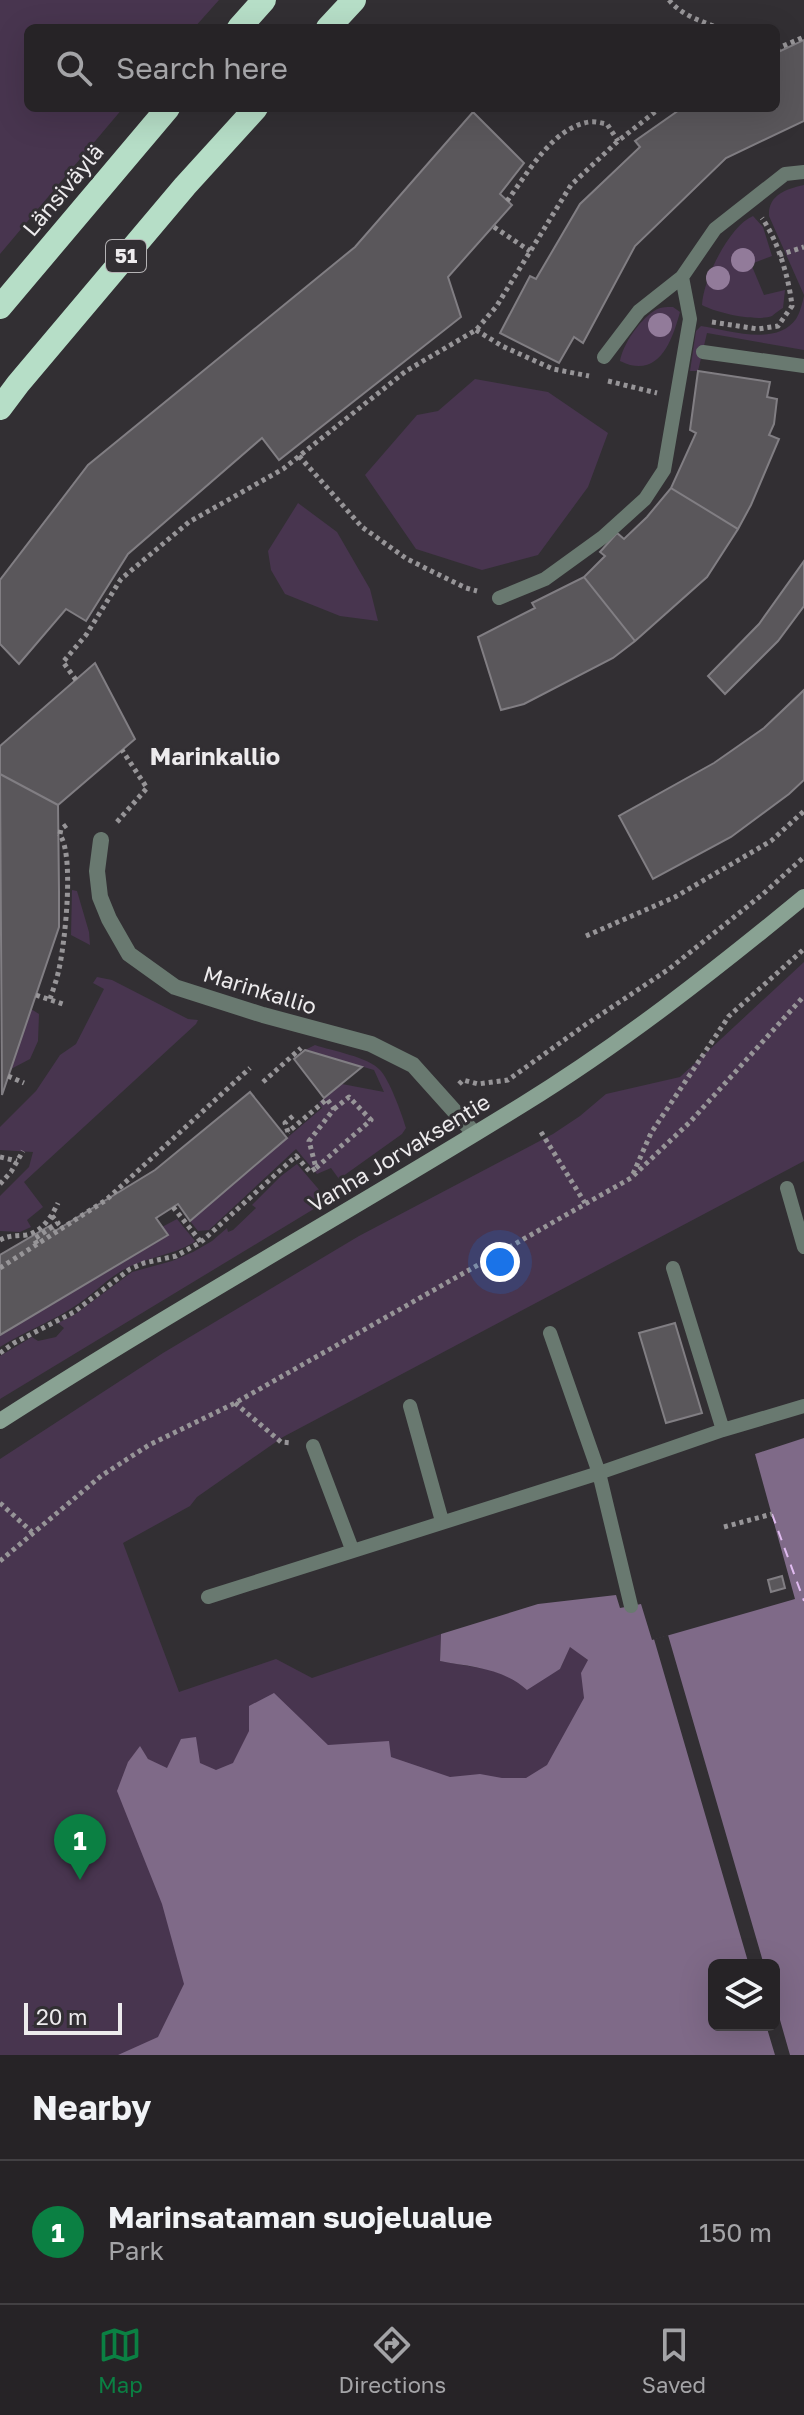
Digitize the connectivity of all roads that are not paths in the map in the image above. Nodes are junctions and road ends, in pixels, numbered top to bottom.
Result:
1 (264, 0) edge
2 (354, 0) edge
3 (243, 24) edge
4 (332, 24) edge
5 (165, 112) edge
6 (252, 112) edge
7 (804, 172) edge
8 (682, 277) junction
9 (0, 307) edge
10 (703, 352) dead end
11 (604, 357) dead end
12 (804, 366) edge
13 (0, 408) edge
14 (499, 598) road end
15 (101, 840) road end
16 (804, 897) edge
17 (474, 1133) junction
18 (787, 1188) dead end
19 (804, 1247) edge
20 (673, 1268) dead end
21 (550, 1333) dead end
22 (410, 1406) dead end
23 (804, 1406) edge
24 (0, 1421) edge
25 (723, 1430) junction
26 (313, 1446) road end
27 (599, 1473) junction
28 (442, 1521) junction
29 (352, 1549) junction
30 (208, 1597) dead end
31 (631, 1606) dead end

1 - 3 highway
2 - 4 highway
5 - 9 highway, Länsiväylä
6 - 13 highway, 51
7 - 8 lane
8 - 11 lane
8 - 14 lane
10 - 12 lane
15 - 17 street, Marinkallio
16 - 17 main road, Vanha Jorvaksentie
17 - 24 main road, Vanha Jorvaksentie
18 - 19 lane
20 - 25 lane
21 - 27 lane
22 - 28 lane
23 - 25 lane
25 - 27 lane
26 - 29 lane
27 - 28 lane
27 - 31 lane
28 - 29 lane
29 - 30 lane

